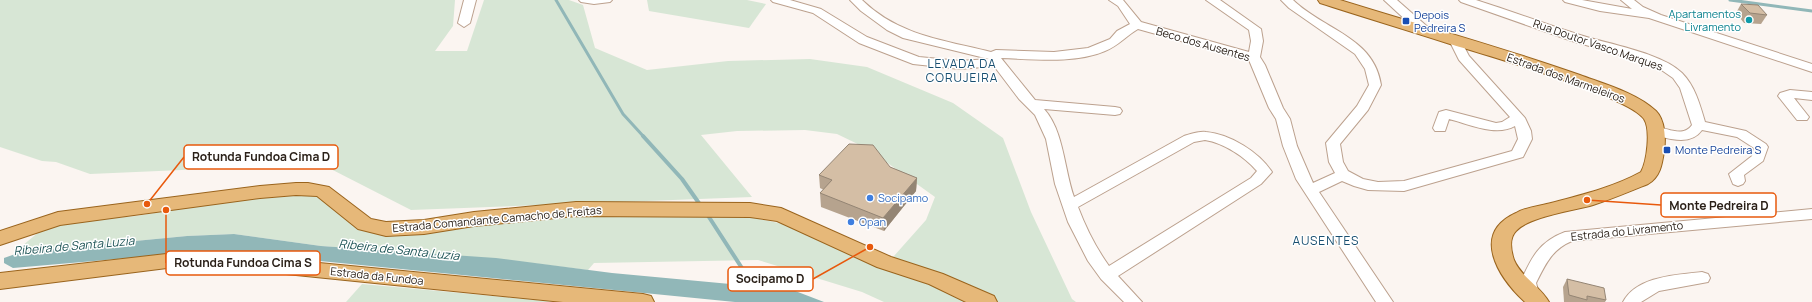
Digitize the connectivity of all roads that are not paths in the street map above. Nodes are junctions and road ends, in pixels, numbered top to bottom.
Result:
1 (470, 0) edge
2 (585, 0) edge
3 (606, 0) edge
4 (777, 0) edge
5 (856, 0) edge
6 (1115, 0) edge
7 (1212, 0) edge
8 (1287, 0) edge
9 (1325, 0) edge
10 (1390, 0) edge
11 (1465, 0) edge
12 (1570, 0) edge
13 (1627, 0) edge
14 (1631, 0) edge
15 (1657, 17) junction
16 (464, 24) dead end
17 (1137, 25) junction
18 (1426, 32) junction
19 (1456, 42) junction
20 (1254, 56) junction
21 (995, 59) junction
22 (1812, 68) edge
23 (1812, 96) edge
24 (1031, 104) junction
25 (1115, 110) dead end
26 (1802, 117) dead end
27 (1518, 118) junction
28 (1698, 125) junction
29 (1440, 128) dead end
30 (1656, 131) junction
31 (1343, 175) junction
32 (1738, 182) dead end
33 (1311, 190) junction
34 (1070, 206) junction
35 (1812, 214) edge
36 (30, 228) junction
37 (0, 238) edge
38 (0, 249) edge
39 (1107, 275) junction
40 (5, 277) edge
41 (1702, 278) dead end
42 (1535, 300) edge
43 (643, 302) edge
44 (986, 302) edge
45 (1134, 302) edge
46 (1385, 302) edge
47 (1631, 302) edge

1 - 16 street
2 - 3 street
4 - 21 street
5 - 21 street
6 - 17 street
7 - 20 street
8 - 31 street
9 - 18 main road, Estrada dos Marmeleiros
10 - 18 street
11 - 28 street, Rua Doutor Vasco Marques
12 - 15 street
13 - 14 street
13 - 15 street
15 - 22 street
17 - 20 street, Beco dos Ausentes
17 - 21 street
18 - 19 main road, Estrada dos Marmeleiros
19 - 27 street
19 - 30 main road, Estrada dos Marmeleiros
20 - 33 street, Beco dos Ausentes
21 - 24 street
23 - 26 street
24 - 25 street
24 - 34 street
27 - 29 street
27 - 31 street
28 - 30 street
28 - 32 street
30 - 42 main road, Estrada dos Marmeleiros
31 - 33 street
33 - 46 street, Beco dos Ausentes
34 - 39 street
34 - 39 street
35 - 42 street, Estrada do Livramento
36 - 37 main road, Estrada Comandante Camacho de Freitas
36 - 38 main road, Estrada Comandante Camacho de Freitas
36 - 44 main road, Estrada Comandante Camacho de Freitas
39 - 45 street
40 - 43 main road, Estrada da Fundoa
41 - 47 street

